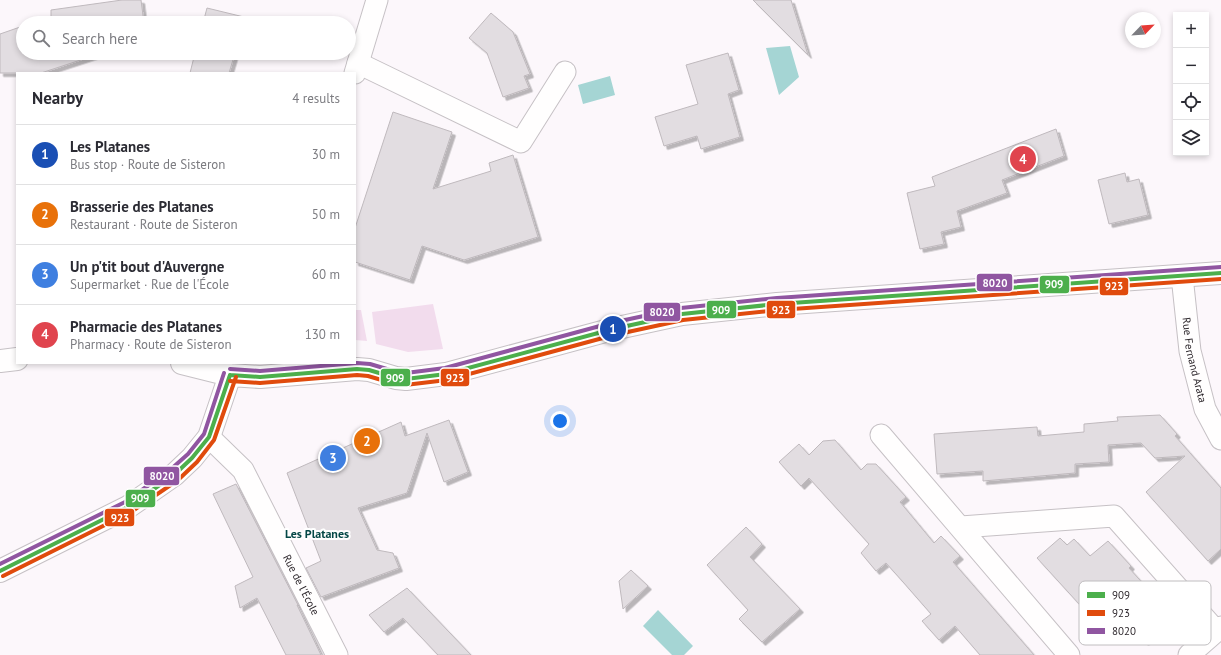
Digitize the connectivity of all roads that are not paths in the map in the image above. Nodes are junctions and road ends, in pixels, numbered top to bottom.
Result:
1 (377, 0) edge
2 (356, 68) edge
3 (565, 72) dead end
4 (1221, 273) edge
5 (1182, 276) junction
6 (16, 360) edge
7 (0, 361) edge
8 (188, 364) edge
9 (230, 375) junction
10 (881, 435) dead end
11 (209, 436) junction
12 (1221, 439) edge
13 (961, 527) junction
14 (0, 571) edge
15 (1174, 581) edge
16 (1211, 620) edge
17 (1219, 629) edge
18 (1211, 636) edge
19 (1201, 645) edge
20 (338, 655) edge
21 (1069, 655) edge
22 (1189, 655) edge

1 - 2 street
2 - 3 street
4 - 5 main road
5 - 9 main road
5 - 12 street, Rue Fernand Arata
6 - 7 main road
8 - 9 main road
9 - 11 main road
10 - 13 street
11 - 14 main road
11 - 20 street, Rue de l'École
13 - 15 street
13 - 21 street
16 - 17 street
17 - 18 street
19 - 22 street

